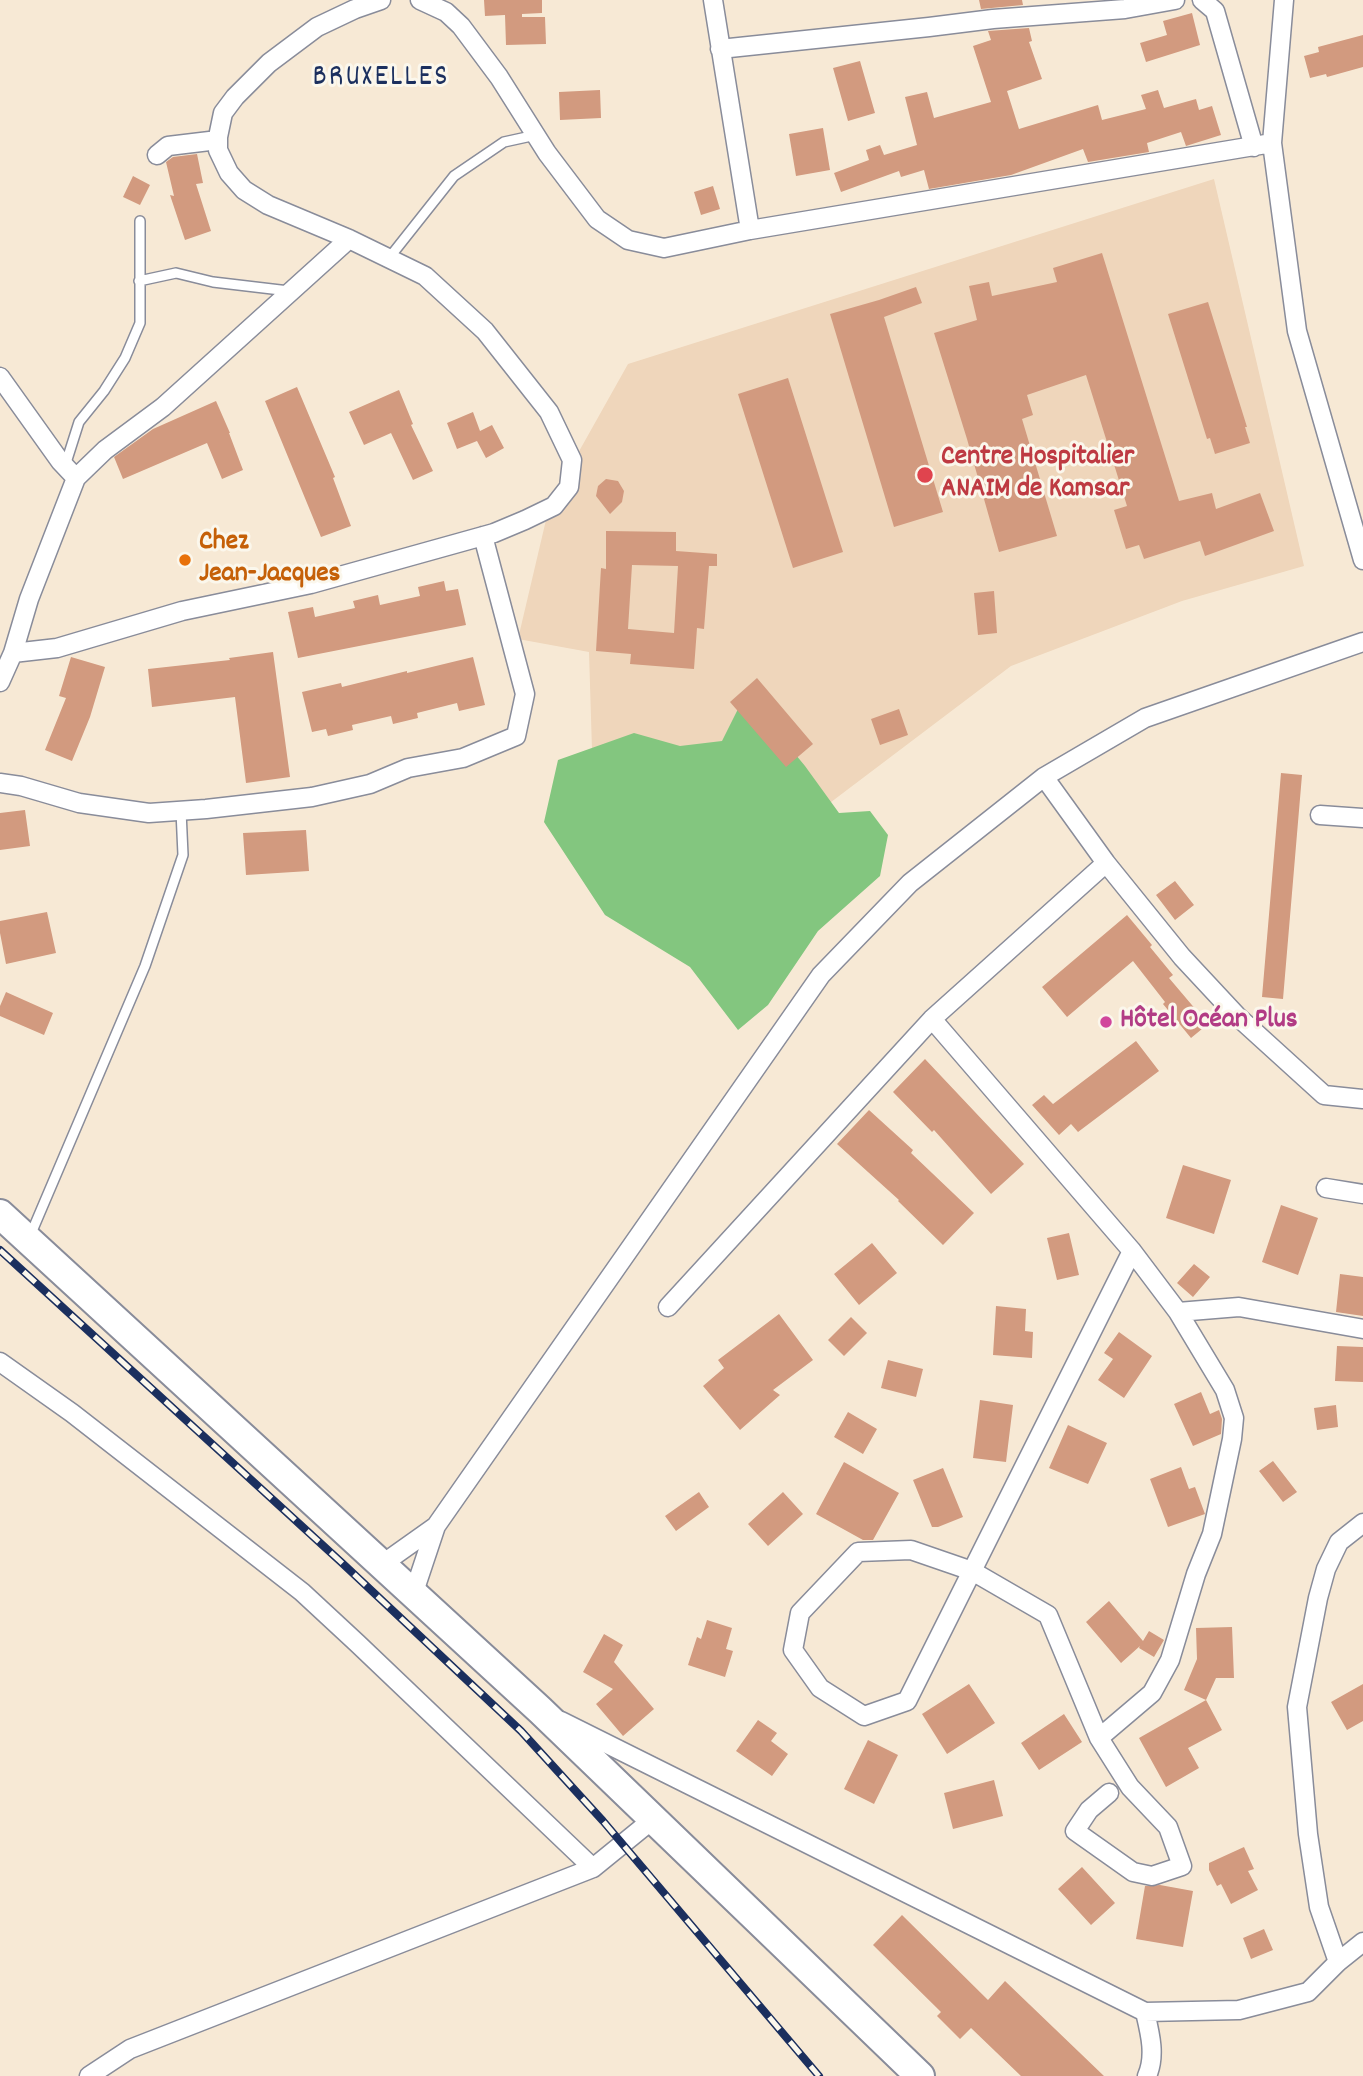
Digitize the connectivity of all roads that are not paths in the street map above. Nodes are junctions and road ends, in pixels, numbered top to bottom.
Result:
1 (382, 0) edge
2 (420, 0) edge
3 (713, 0) edge
4 (1175, 0) edge
5 (1202, 0) edge
6 (1284, 0) edge
7 (720, 49) junction
8 (536, 135) junction
9 (218, 140) junction
10 (1263, 145) junction
11 (157, 155) dead end
12 (140, 221) dead end
13 (750, 230) junction
14 (349, 239) junction
15 (389, 258) junction
16 (139, 281) junction
17 (291, 292) junction
18 (0, 377) edge
19 (70, 472) junction
20 (483, 536) junction
21 (1363, 560) edge
22 (1363, 642) edge
23 (13, 653) junction
24 (0, 682) edge
25 (1044, 777) junction
26 (0, 783) edge
27 (181, 811) junction
28 (1320, 815) dead end
29 (1363, 818) edge
30 (1106, 863) junction
31 (932, 1019) junction
32 (1363, 1099) edge
33 (1326, 1188) dead end
34 (1363, 1194) edge
35 (0, 1214) edge
36 (28, 1240) junction
37 (1132, 1251) junction
38 (668, 1307) dead end
39 (1178, 1312) junction
40 (1363, 1329) edge
41 (0, 1362) edge
42 (1363, 1523) edge
43 (436, 1526) junction
44 (381, 1564) junction
45 (972, 1571) junction
46 (413, 1595) junction
47 (540, 1710) junction
48 (1100, 1738) junction
49 (1109, 1793) dead end
50 (652, 1820) junction
51 (593, 1868) junction
52 (1363, 1942) edge
53 (1338, 1962) junction
54 (1145, 2012) junction
55 (89, 2076) edge
56 (920, 2076) edge
57 (1147, 2076) edge

1 - 9 street
2 - 8 street
3 - 7 street
4 - 7 street
5 - 10 street
6 - 10 street
7 - 13 street
8 - 13 street
8 - 15 lane
9 - 11 street
9 - 14 street
10 - 13 street
10 - 21 street
12 - 16 lane
14 - 15 street
14 - 17 street
15 - 20 street
16 - 17 lane
16 - 19 lane
17 - 19 street
18 - 19 street
19 - 23 street
20 - 23 street
20 - 27 street
22 - 25 street
23 - 24 street
25 - 30 street
25 - 43 street
26 - 27 street
27 - 36 lane
28 - 29 street
30 - 31 street
30 - 32 street
31 - 37 street
31 - 38 street
33 - 34 street
35 - 36 main road
36 - 44 main road
37 - 39 street
37 - 45 street
39 - 40 street
39 - 48 street
41 - 51 street
42 - 53 street
43 - 44 street
43 - 46 street
44 - 46 main road
45 - 45 street
45 - 48 street
46 - 47 main road
47 - 50 main road
47 - 54 street
48 - 49 street
50 - 51 street
50 - 56 main road
51 - 55 street
52 - 53 street
53 - 54 street
54 - 57 street

